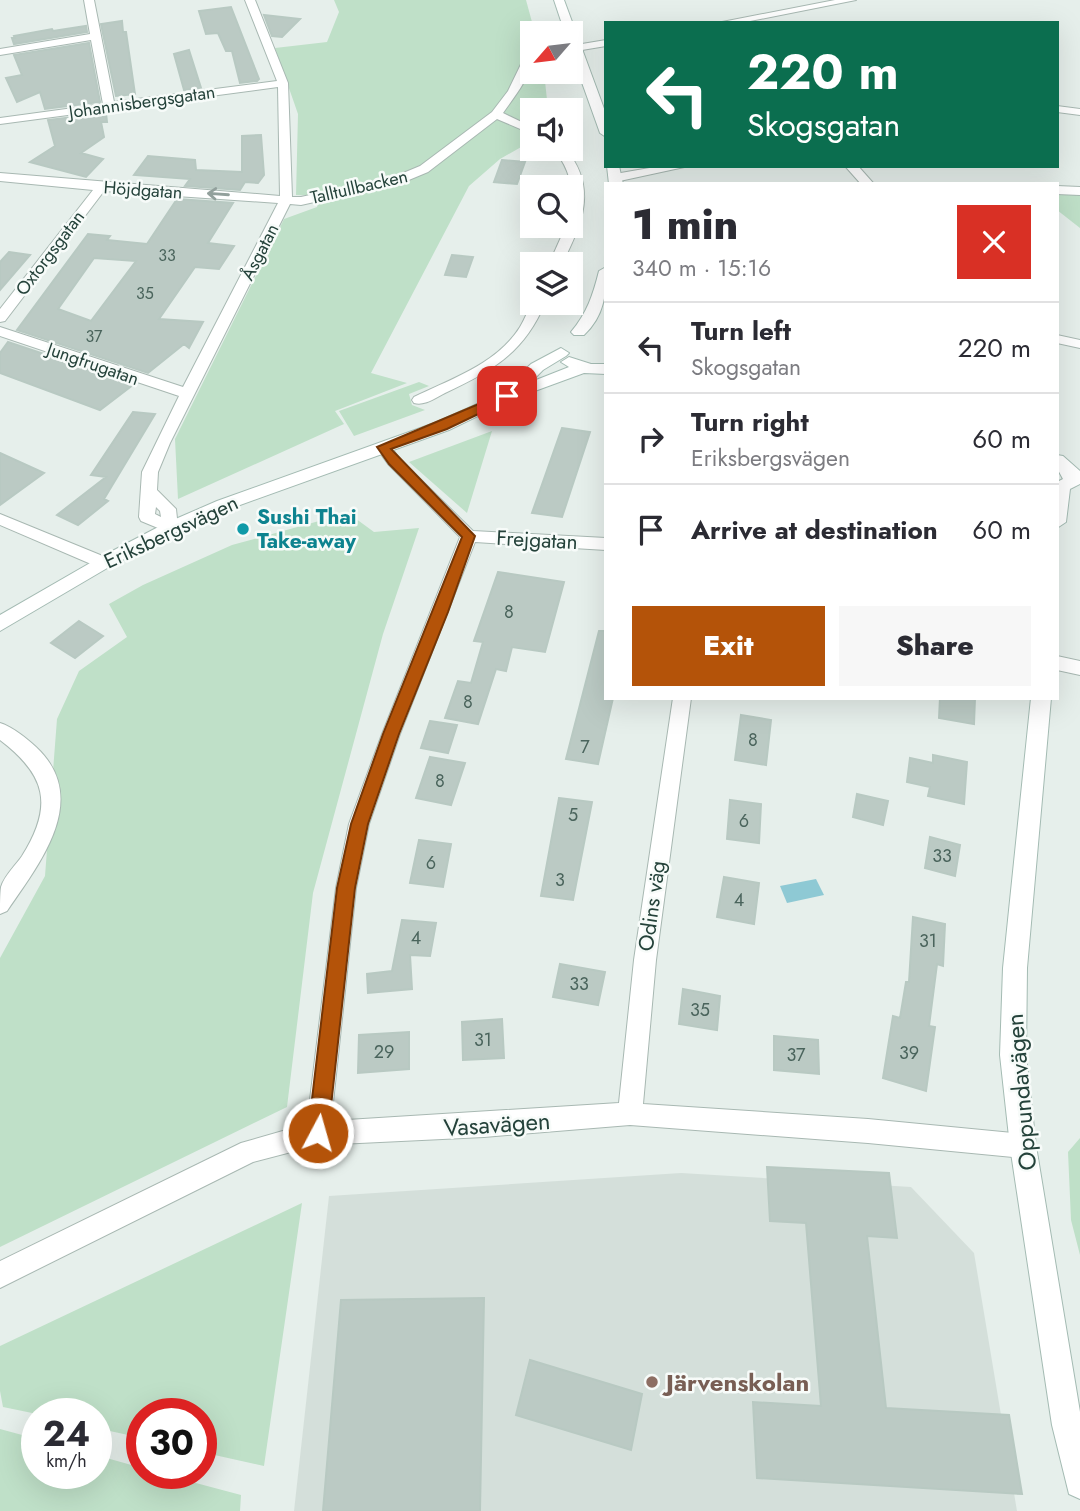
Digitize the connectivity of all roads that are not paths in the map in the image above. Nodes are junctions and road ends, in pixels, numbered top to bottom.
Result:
1 (89, 0) edge
2 (250, 0) edge
3 (559, 0) edge
4 (851, 0) edge
5 (565, 21) edge
6 (733, 21) edge
7 (95, 36) junction
8 (604, 43) edge
9 (583, 47) edge
10 (0, 52) edge
11 (583, 74) edge
12 (520, 76) edge
13 (283, 83) junction
14 (109, 106) junction
15 (1059, 109) edge
16 (1080, 111) edge
17 (496, 114) junction
18 (0, 121) edge
19 (520, 125) edge
20 (604, 128) edge
21 (573, 161) edge
22 (669, 168) edge
23 (853, 168) edge
24 (614, 176) edge
25 (0, 177) edge
26 (866, 182) edge
27 (101, 187) junction
28 (1059, 190) edge
29 (1080, 191) edge
30 (286, 200) junction
31 (562, 252) edge
32 (603, 299) edge
33 (532, 315) edge
34 (0, 318) edge
35 (601, 330) dead end
36 (0, 331) edge
37 (579, 332) junction
38 (1059, 339) edge
39 (1080, 344) edge
40 (561, 353) junction
41 (582, 368) junction
42 (604, 369) edge
43 (188, 394) junction
44 (507, 396) junction
45 (419, 400) dead end
46 (384, 447) junction
47 (1080, 457) edge
48 (1059, 460) edge
49 (1059, 461) edge
50 (1068, 483) edge
51 (1059, 515) edge
52 (0, 519) edge
53 (170, 528) junction
54 (469, 536) junction
55 (604, 544) edge
56 (104, 563) junction
57 (0, 624) edge
58 (1059, 663) edge
59 (1080, 668) edge
60 (682, 700) edge
61 (1041, 700) edge
62 (0, 730) edge
63 (8, 876) edge
64 (0, 905) edge
65 (630, 1114) junction
66 (318, 1133) junction
67 (1023, 1146) junction
68 (0, 1275) edge
69 (1073, 1425) edge
70 (1080, 1483) edge

1 - 7 street
2 - 13 street, Åsgatan
3 - 5 main road
4 - 6 street
7 - 10 street
7 - 14 street
8 - 9 street
11 - 20 main road
12 - 17 street, Talltullbacken
13 - 14 street, Johannisbergsgatan
13 - 30 street, Åsgatan
14 - 18 street, Johannisbergsgatan
15 - 16 street
17 - 19 street
17 - 30 street, Talltullbacken
21 - 31 street
22 - 24 street
23 - 26 street
25 - 27 street, Höjdgatan
30 -> 27 street, Höjdgatan
27 - 34 street, Oxtorgsgatan
28 - 29 street
30 - 43 street, Åsgatan
32 - 37 main road
33 - 45 street
35 - 37 main road
36 - 43 street, Jungfrugatan
37 - 40 main road, Eriksbergsvägen
38 - 39 street
40 - 41 main road
40 - 44 main road, Eriksbergsvägen
41 - 42 main road
41 - 44 main road, Eriksbergsvägen
43 - 53 street, Åsgatan
44 - 46 main road, Eriksbergsvägen
46 - 53 main road, Eriksbergsvägen
46 - 54 street
47 - 48 main road
49 - 50 main road
50 - 51 main road
52 - 56 street
53 - 56 main road, Eriksbergsvägen
54 - 55 street, Frejgatan
54 - 66 street
56 - 57 main road, Eriksbergsvägen
58 - 59 street
60 - 65 street, Odins väg
61 - 67 main road, Oppundavägen
62 - 63 street
63 - 64 street
65 - 66 street, Vasavägen
65 - 67 street, Vasavägen
66 - 68 street, Vasavägen
67 - 69 main road, Oppundavägen
69 - 70 main road, Oppundavägen

